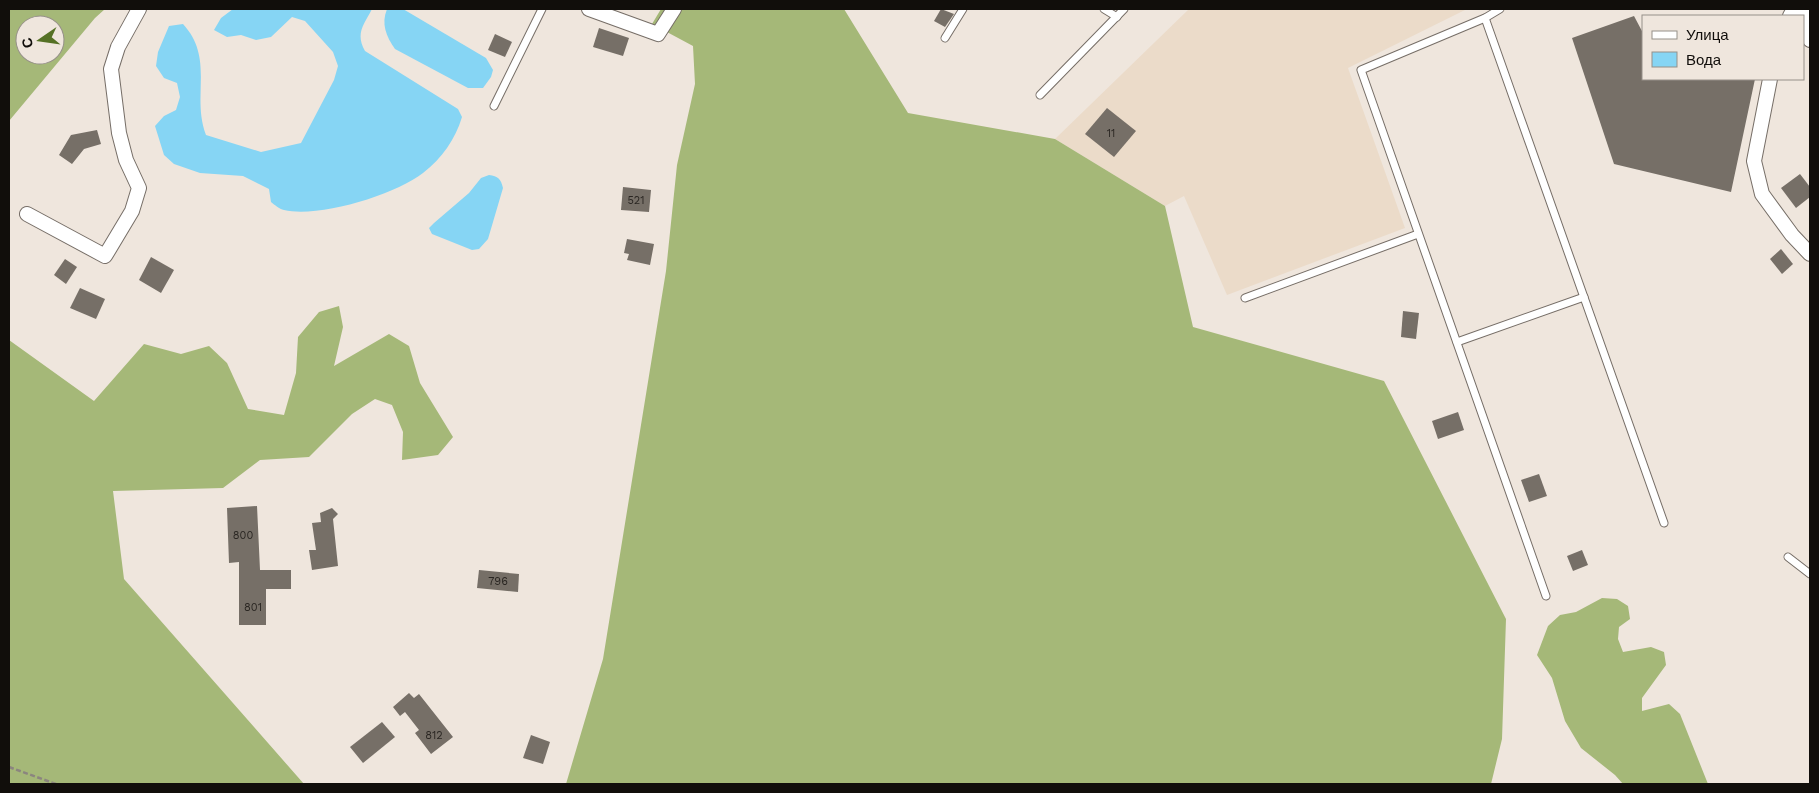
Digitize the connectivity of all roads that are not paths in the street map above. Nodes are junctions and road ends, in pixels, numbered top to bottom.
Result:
1 (139, 9) edge
2 (542, 9) edge
3 (589, 9) edge
4 (674, 9) edge
5 (963, 9) edge
6 (1104, 9) edge
7 (1124, 9) edge
8 (1500, 9) edge
9 (1117, 16) junction
10 (1485, 18) junction
11 (1804, 20) edge
12 (945, 38) dead end
13 (1810, 40) edge
14 (1770, 80) edge
15 (1040, 95) dead end
16 (494, 106) dead end
17 (27, 214) dead end
18 (1418, 234) junction
19 (1810, 254) edge
20 (1584, 297) junction
21 (1245, 298) dead end
22 (1457, 342) junction
23 (1664, 524) dead end
24 (1788, 557) dead end
25 (1810, 574) edge
26 (1546, 596) dead end

1 - 17 street
2 - 16 lane
3 - 4 street
5 - 12 lane
6 - 9 lane
7 - 9 lane
8 - 10 lane
9 - 15 lane
10 - 18 lane
10 - 20 lane
11 - 13 street
14 - 19 street
18 - 21 lane
18 - 22 lane
20 - 22 lane
20 - 23 lane
22 - 26 lane
24 - 25 lane

